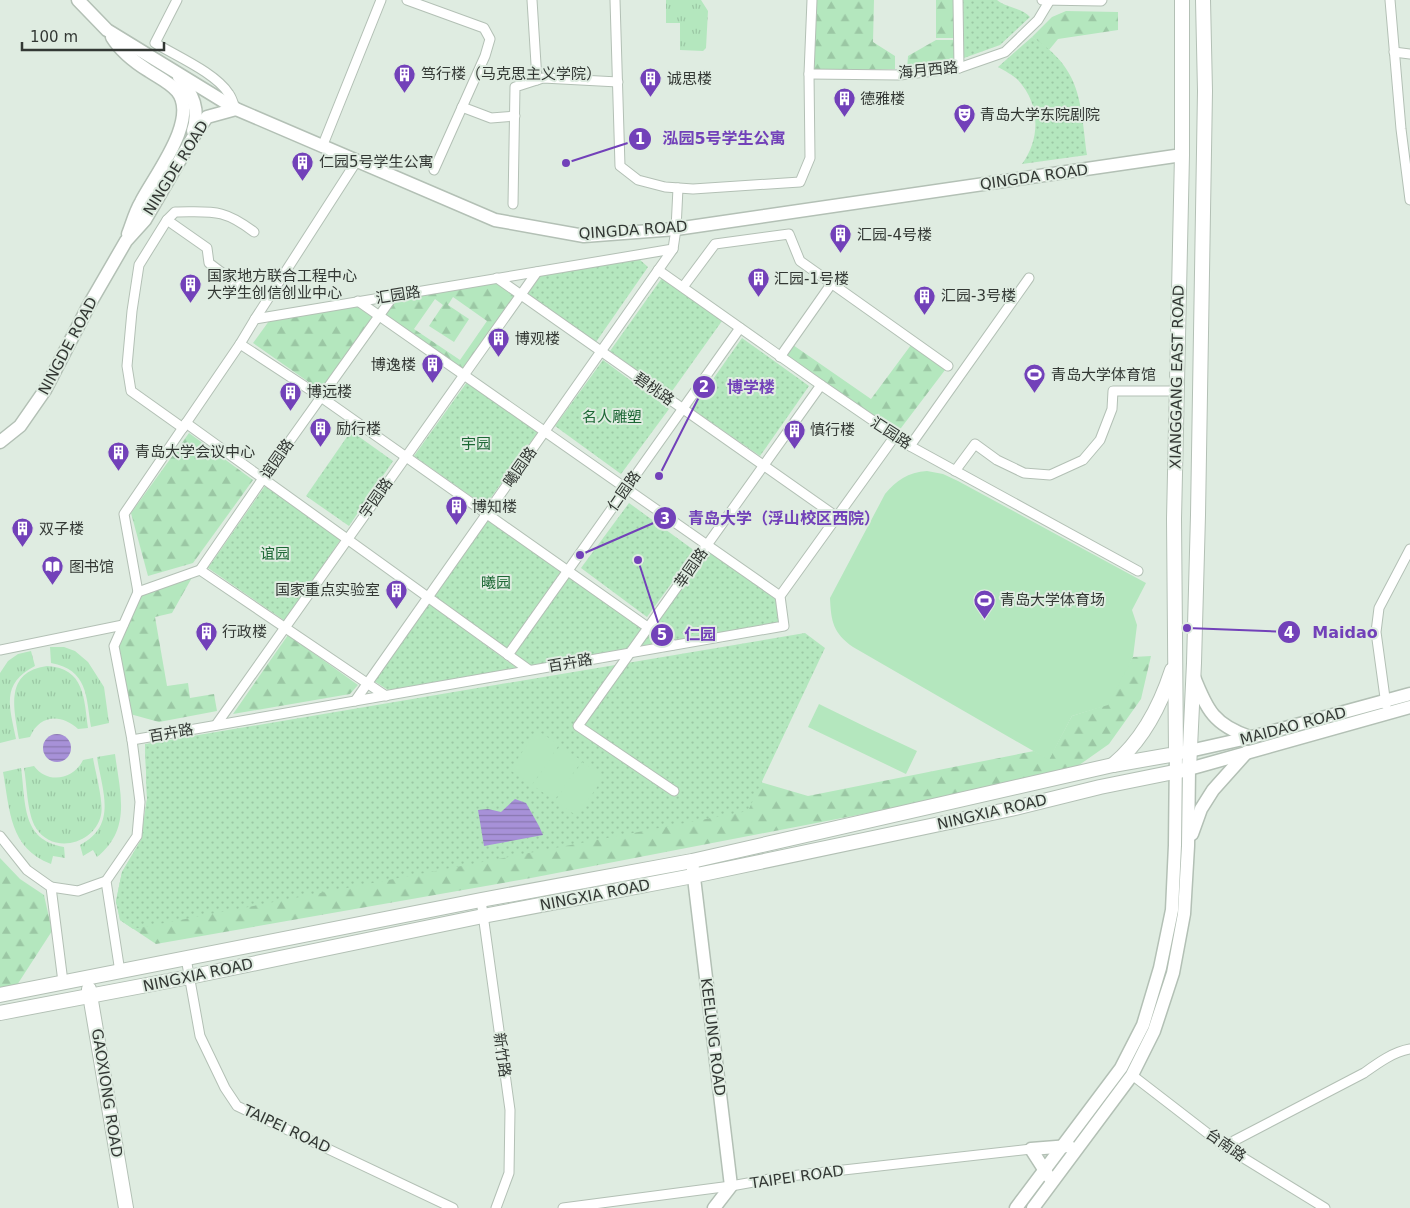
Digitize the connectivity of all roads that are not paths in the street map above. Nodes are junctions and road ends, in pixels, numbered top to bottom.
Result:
1 (78, 0) edge
2 (177, 0) edge
3 (381, 0) edge
4 (407, 0) edge
5 (532, 0) edge
6 (615, 0) edge
7 (812, 0) edge
8 (958, 0) edge
9 (1042, 0) edge
10 (1050, 0) edge
11 (1102, 0) edge
12 (1182, 0) edge
13 (1204, 0) edge
14 (1390, 0) edge
15 (107, 30) junction
16 (1394, 52) junction
17 (1410, 54) edge
18 (959, 68) junction
19 (172, 70) junction
20 (809, 74) junction
21 (537, 80) junction
22 (618, 82) junction
23 (462, 107) junction
24 (236, 109) junction
25 (1410, 112) edge
26 (1400, 115) junction
27 (515, 116) junction
28 (190, 142) junction
29 (322, 147) junction
30 (1182, 155) junction
31 (356, 162) junction
32 (434, 170) dead end
33 (678, 188) junction
34 (1410, 200) edge
35 (513, 204) dead end
36 (168, 220) junction
37 (676, 229) junction
38 (254, 232) dead end
39 (126, 242) junction
40 (673, 249) junction
41 (658, 270) junction
42 (537, 272) junction
43 (496, 278) junction
44 (1029, 278) dead end
45 (832, 283) junction
46 (241, 287) dead end
47 (683, 287) junction
48 (394, 295) junction
49 (520, 295) junction
50 (358, 301) junction
51 (379, 316) junction
52 (255, 320) junction
53 (740, 328) junction
54 (240, 344) junction
55 (602, 352) junction
56 (780, 357) junction
57 (948, 366) dead end
58 (464, 375) junction
59 (820, 385) junction
60 (1177, 391) junction
61 (321, 397) junction
62 (682, 409) junction
63 (184, 426) junction
64 (545, 431) junction
65 (895, 436) junction
66 (0, 442) edge
67 (910, 446) junction
68 (406, 457) junction
69 (764, 466) junction
70 (955, 471) junction
71 (264, 478) junction
72 (626, 488) junction
73 (487, 514) junction
74 (837, 517) junction
75 (348, 539) junction
76 (707, 544) junction
77 (1410, 549) edge
78 (200, 570) junction
79 (567, 571) junction
80 (1138, 571) dead end
81 (138, 592) junction
82 (780, 596) junction
83 (428, 597) junction
84 (123, 625) junction
85 (285, 627) junction
86 (648, 627) junction
87 (673, 645) junction
88 (0, 650) edge
89 (631, 652) junction
90 (508, 655) junction
91 (1175, 657) junction
92 (529, 670) junction
93 (1194, 677) junction
94 (368, 683) junction
95 (1410, 694) edge
96 (386, 696) junction
97 (355, 701) junction
98 (1410, 706) edge
99 (1386, 707) junction
100 (216, 725) junction
101 (1252, 737) junction
102 (132, 740) junction
103 (1248, 751) junction
104 (1183, 753) junction
105 (1113, 765) junction
106 (1189, 769) junction
107 (1175, 771) junction
108 (674, 791) dead end
109 (0, 836) edge
110 (1188, 846) junction
111 (692, 861) junction
112 (693, 876) junction
113 (106, 881) junction
114 (51, 888) junction
115 (481, 900) junction
116 (483, 916) junction
117 (186, 958) junction
118 (120, 972) junction
119 (189, 977) junction
120 (87, 978) junction
121 (62, 982) junction
122 (0, 995) edge
123 (91, 997) junction
124 (0, 1013) edge
125 (1410, 1049) edge
126 (1132, 1075) junction
127 (1064, 1145) junction
128 (1224, 1146) junction
129 (1080, 1147) junction
130 (1030, 1149) junction
131 (1045, 1171) junction
132 (1053, 1182) junction
133 (732, 1186) junction
134 (126, 1208) edge
135 (453, 1208) edge
136 (496, 1208) edge
137 (563, 1208) edge
138 (714, 1208) edge
139 (1016, 1208) edge
140 (1033, 1208) edge
141 (1325, 1208) edge

1 - 15 main road, QINGDA ROAD
2 - 24 street
3 - 29 street
4 - 23 street
5 - 21 street
6 - 22 street
7 - 20 street
8 - 18 street
9 - 10 street
10 - 11 street
10 - 18 street, 海月西路
12 - 30 main road, XIANGGANG EAST ROAD
13 - 93 main road, XIANGGANG EAST ROAD
14 - 16 street
15 - 19 main road, QINGDA ROAD
15 - 39 main road
16 - 17 street
16 - 26 street
18 - 20 street, 海月西路
19 - 24 main road, QINGDA ROAD
19 - 28 main road
20 - 33 street
21 - 22 street
21 - 27 street
22 - 33 street
23 - 27 street
23 - 32 street
24 - 28 main road, NINGDE ROAD
24 - 29 main road, QINGDA ROAD
25 - 26 street
26 - 34 street
27 - 35 street
28 - 39 main road, NINGDE ROAD
29 - 31 main road, QINGDA ROAD
30 - 37 main road, QINGDA ROAD
30 - 60 main road, XIANGGANG EAST ROAD
31 - 37 main road, QINGDA ROAD
31 - 52 street
33 - 37 street, 曦园路
36 - 38 street
36 - 46 street
36 - 63 street
37 - 40 street, 曦园路
39 - 66 main road, NINGDE ROAD
40 - 41 street, 曦园路
40 - 42 street, 汇园路
41 - 47 street, 汇园路
41 - 55 street, 曦园路
42 - 43 street, 汇园路
42 - 49 street, 宇园路
43 - 48 street, 汇园路
43 - 49 street, 碧桃路
44 - 67 street
45 - 47 street
45 - 56 street
45 - 57 street
47 - 53 street, 汇园路
48 - 50 street, 汇园路
48 - 51 street, 谊园路
49 - 55 street, 碧桃路
49 - 58 street, 宇园路
50 - 51 street
50 - 52 street, 汇园路
51 - 58 street
51 - 61 street, 谊园路
52 - 54 street
53 - 56 street, 汇园路
53 - 62 street, 仁园路
54 - 61 street
54 - 63 street
55 - 62 street, 碧桃路
55 - 64 street, 曦园路
56 - 59 street, 汇园路
58 - 64 street
58 - 68 street, 宇园路
59 - 65 street, 汇园路
59 - 69 street
60 - 70 street
60 - 91 main road, XIANGGANG EAST ROAD
61 - 68 street
61 - 71 street, 谊园路
62 - 69 street, 碧桃路
62 - 72 street, 仁园路
63 - 71 street
63 - 81 street
64 - 72 street
64 - 73 street, 曦园路
65 - 67 street, 汇园路
65 - 74 street
67 - 70 street, 汇园路
68 - 73 street
68 - 75 street, 宇园路
69 - 74 street, 碧桃路
69 - 76 street
70 - 80 street, 汇园路
71 - 75 street
71 - 78 street, 谊园路
72 - 76 street
72 - 79 street, 仁园路
73 - 79 street
73 - 83 street, 曦园路
74 - 82 street
75 - 83 street
75 - 85 street, 宇园路
76 - 82 street
76 - 86 street
77 - 99 street
78 - 81 street
78 - 85 street
79 - 86 street
79 - 90 street, 仁园路
81 - 84 street, 百卉路
82 - 87 street, 百卉路
83 - 90 street
83 - 94 street, 曦园路
84 - 88 street
84 - 102 street, 百卉路
85 - 94 street
85 - 100 street, 宇园路
86 - 87 street
86 - 89 street
87 - 89 street, 百卉路
89 - 92 street, 百卉路
89 - 108 street
90 - 92 street
91 - 104 main road, XIANGGANG EAST ROAD
91 - 105 main road
92 - 96 street, 百卉路
93 - 101 main road
93 - 104 main road, XIANGGANG EAST ROAD
94 - 96 street
94 - 97 street, 曦园路
95 - 99 main road, MAIDAO ROAD
96 - 97 street, 百卉路
97 - 100 street, 百卉路
98 - 99 main road, MAIDAO ROAD
99 - 101 main road, MAIDAO ROAD
99 - 103 main road, MAIDAO ROAD
100 - 102 street, 百卉路
101 - 104 main road, MAIDAO ROAD
102 - 113 street, 百卉路
103 - 106 main road, MAIDAO ROAD
103 - 110 main road
104 - 105 main road, NINGXIA ROAD
104 - 106 main road
104 - 107 main road
105 - 111 main road, NINGXIA ROAD
106 - 107 main road, NINGXIA ROAD
106 - 110 main road
107 - 112 main road, NINGXIA ROAD
107 - 127 main road
109 - 114 street
110 - 126 main road
111 - 112 main road, KEELUNG ROAD
111 - 115 main road, NINGXIA ROAD
112 - 116 main road, NINGXIA ROAD
112 - 133 main road, KEELUNG ROAD
113 - 114 street
113 - 118 street
114 - 121 street
115 - 116 street, 新竹路
115 - 117 main road, NINGXIA ROAD
116 - 119 main road, NINGXIA ROAD
116 - 136 street, 新竹路
117 - 118 main road, NINGXIA ROAD
117 - 119 street, TAIPEI ROAD
118 - 120 main road, NINGXIA ROAD
119 - 123 main road, NINGXIA ROAD
119 - 135 street, TAIPEI ROAD
120 - 121 main road, NINGXIA ROAD
120 - 123 main road, GAOXIONG ROAD
121 - 122 main road, NINGXIA ROAD
123 - 124 main road, NINGXIA ROAD
123 - 134 main road, GAOXIONG ROAD
125 - 128 street
126 - 128 street, 台南路
126 - 129 main road
127 - 129 main road
127 - 130 main road
127 - 131 main road
128 - 141 street, 台南路
129 - 132 main road
130 - 131 main road
130 - 133 street, TAIPEI ROAD
131 - 132 main road
131 - 139 main road
132 - 140 main road
133 - 137 street, TAIPEI ROAD
133 - 138 main road

